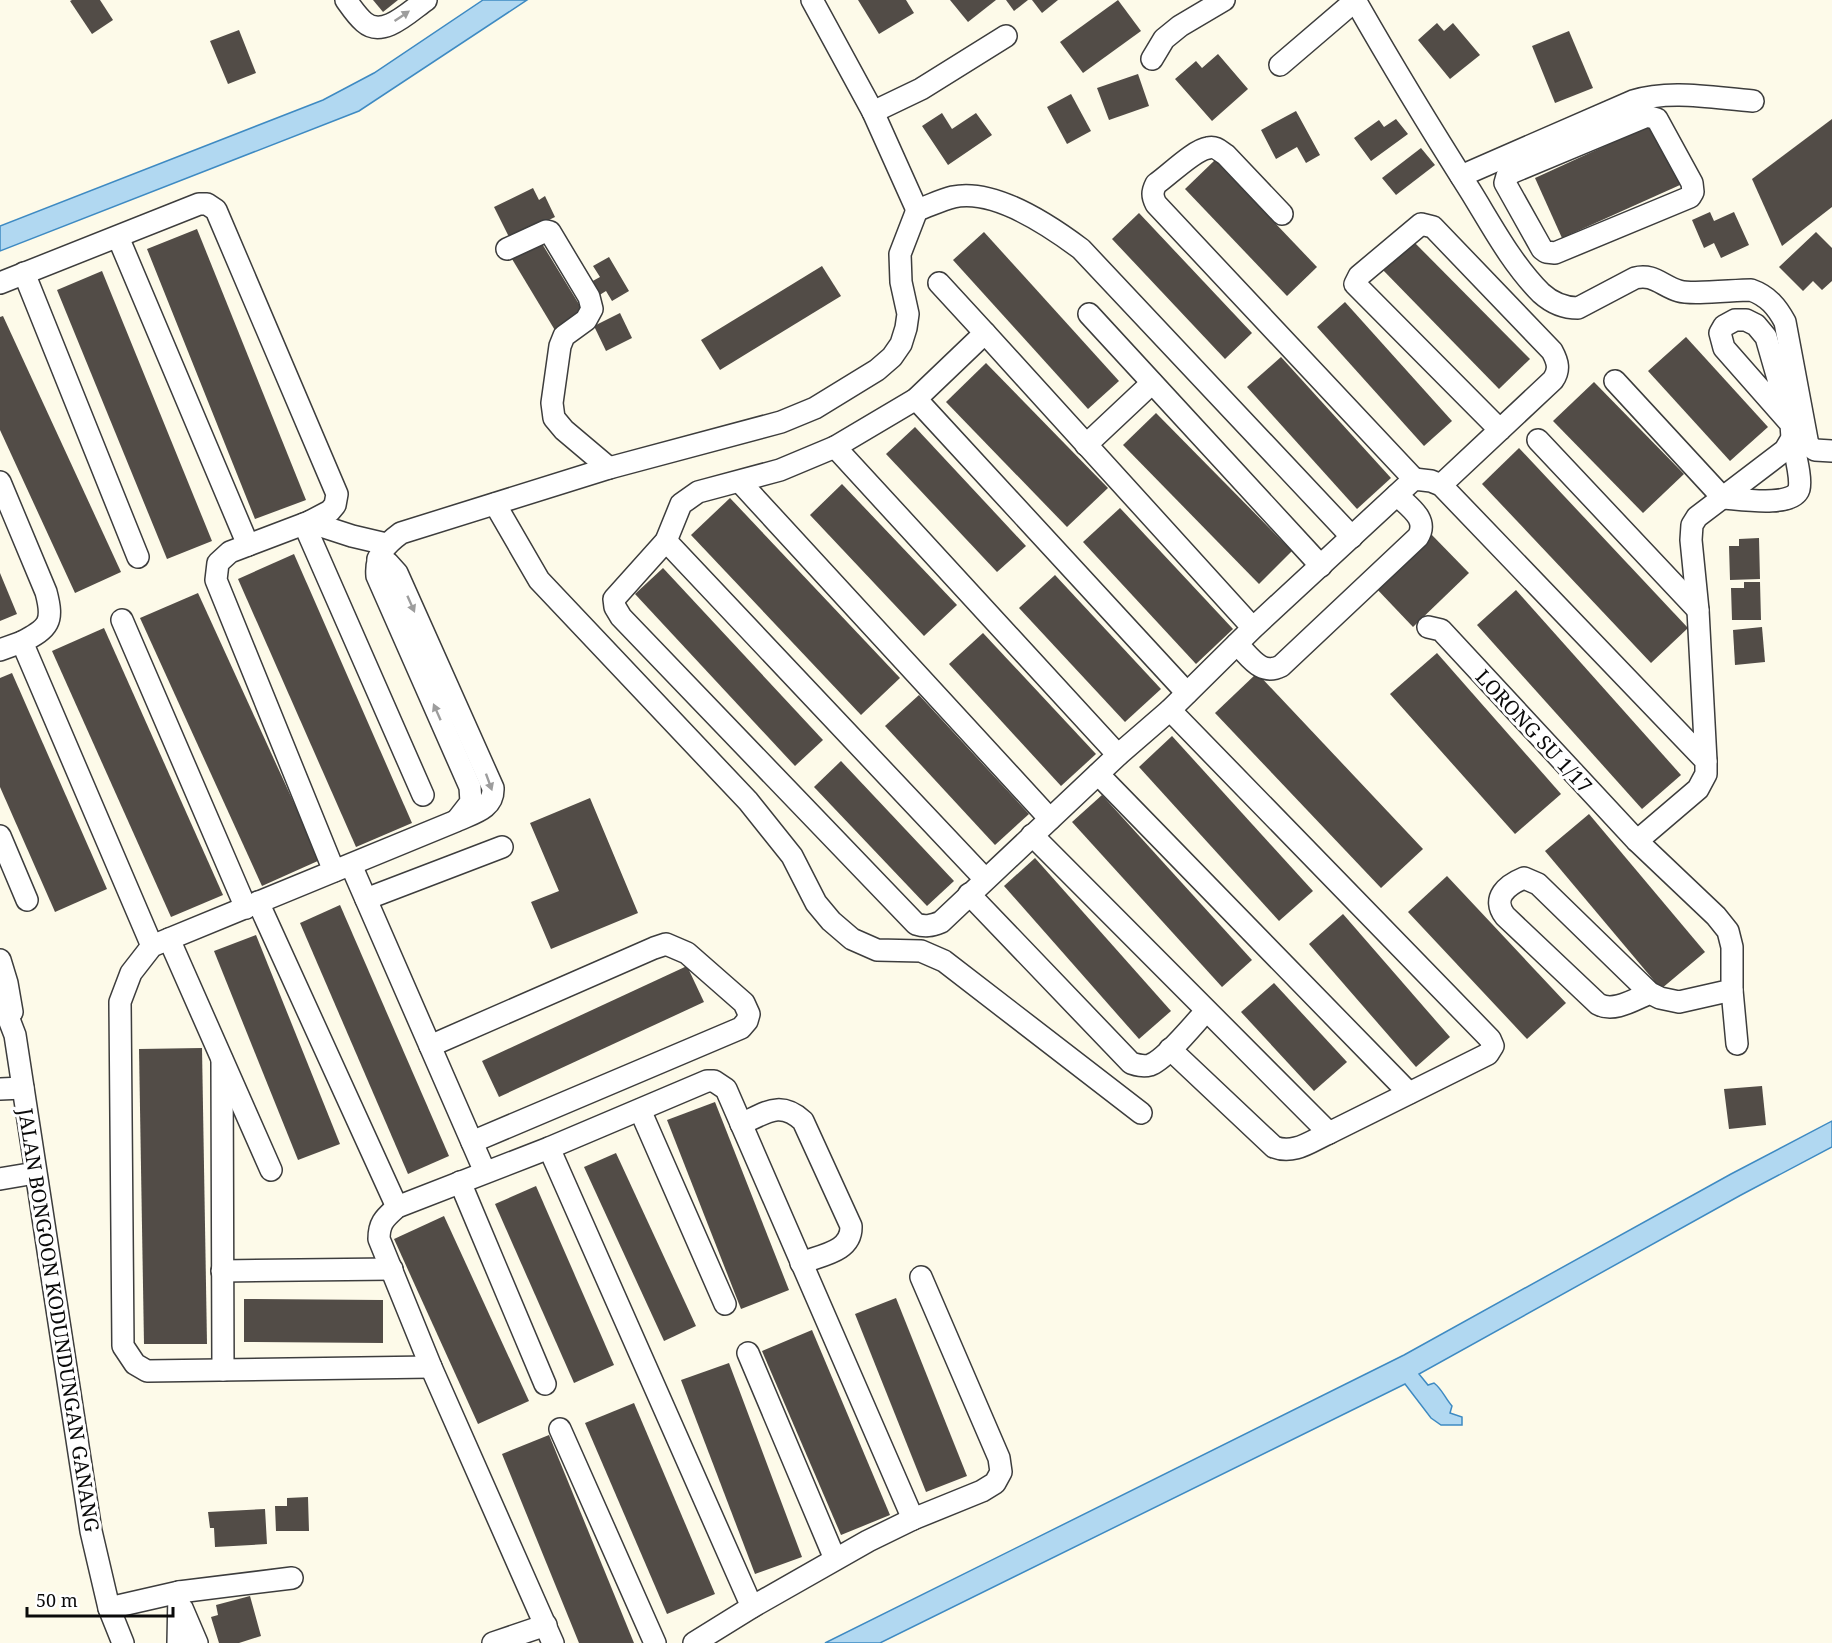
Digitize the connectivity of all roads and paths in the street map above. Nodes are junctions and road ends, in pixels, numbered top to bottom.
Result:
1 (345, 0) edge
2 (426, 0) edge
3 (812, 0) edge
4 (1224, 0) edge
5 (1356, 0) edge
6 (1006, 36) dead end
7 (1152, 59) dead end
8 (1280, 65) dead end
9 (1753, 101) dead end
10 (873, 112) junction
11 (1504, 166) junction
12 (1461, 176) junction
13 (917, 210) junction
14 (1282, 214) dead end
15 (118, 237) junction
16 (507, 249) dead end
17 (24, 273) junction
18 (0, 283) edge
19 (939, 283) dead end
20 (1089, 314) dead end
21 (985, 333) junction
22 (1616, 381) dead end
23 (1152, 382) junction
24 (916, 399) junction
25 (1500, 430) junction
26 (1791, 431) junction
27 (1538, 440) dead end
28 (1086, 445) junction
29 (835, 447) junction
30 (1832, 451) edge
31 (609, 468) junction
32 (1414, 479) junction
33 (0, 482) edge
34 (740, 482) junction
35 (1441, 485) junction
36 (1397, 495) junction
37 (1723, 498) junction
38 (495, 504) junction
39 (306, 523) junction
40 (1352, 537) junction
41 (666, 541) junction
42 (248, 544) junction
43 (382, 551) junction
44 (138, 557) dead end
45 (1321, 566) junction
46 (1698, 610) junction
47 (122, 620) dead end
48 (1428, 627) dead end
49 (1253, 628) junction
50 (22, 642) junction
51 (1237, 644) junction
52 (0, 650) edge
53 (1187, 693) junction
54 (1170, 710) junction
55 (1118, 755) junction
56 (1706, 761) junction
57 (1098, 774) junction
58 (423, 795) dead end
59 (1050, 819) junction
60 (0, 836) edge
61 (1032, 836) junction
62 (1636, 841) junction
63 (502, 847) dead end
64 (342, 868) junction
65 (985, 879) junction
66 (969, 894) junction
67 (366, 899) junction
68 (27, 900) dead end
69 (252, 905) junction
70 (161, 942) junction
71 (0, 960) edge
72 (1732, 990) junction
73 (1650, 993) junction
74 (1, 999) edge
75 (1206, 1011) junction
76 (15, 1035) junction
77 (1737, 1044) dead end
78 (430, 1046) junction
79 (1170, 1049) junction
80 (222, 1060) junction
81 (23, 1088) junction
82 (0, 1089) edge
83 (1409, 1093) junction
84 (640, 1110) junction
85 (1141, 1113) dead end
86 (741, 1125) junction
87 (1329, 1133) junction
88 (472, 1142) junction
89 (549, 1148) junction
90 (271, 1170) dead end
91 (485, 1172) junction
92 (35, 1173) junction
93 (0, 1179) edge
94 (460, 1182) junction
95 (397, 1207) junction
96 (801, 1263) junction
97 (392, 1269) junction
98 (222, 1271) junction
99 (921, 1277) dead end
100 (725, 1304) dead end
101 (748, 1353) dead end
102 (431, 1367) junction
103 (223, 1370) junction
104 (545, 1384) dead end
105 (560, 1429) dead end
106 (913, 1519) junction
107 (835, 1559) junction
108 (292, 1578) dead end
109 (179, 1597) junction
110 (752, 1606) junction
111 (109, 1608) junction
112 (550, 1634) edge
113 (123, 1643) edge
114 (178, 1643) edge
115 (197, 1643) edge
116 (493, 1643) edge
117 (655, 1643) edge
118 (694, 1643) edge

1 -> 2 street
3 - 10 street
4 - 7 street
5 - 8 street
5 - 12 street
6 - 10 street
9 - 11 street
10 - 13 street
11 - 11 street
11 - 12 street
12 - 30 street
13 - 31 street
13 - 40 street
14 - 32 street
15 - 17 street
15 - 39 street
15 - 42 street
16 - 31 street
17 - 18 street
17 - 44 street
19 - 21 street
20 - 23 street
21 - 24 street
21 - 28 street
22 - 37 street
23 - 28 street
23 - 45 street
24 - 29 street
24 - 53 street
25 - 25 street
25 - 35 street
26 - 26 street
26 - 37 street
26 - 37 street
27 - 46 street
28 - 49 street
29 - 34 street
29 - 55 street
31 - 38 street
32 - 35 street
32 - 36 street
33 - 50 street
34 - 41 street
34 - 59 street
35 - 56 street
36 - 40 street
36 - 51 street
37 - 46 street
38 - 43 street
38 - 85 street
39 - 42 street
39 - 43 street
39 - 58 street
40 - 45 street
41 - 65 street
41 - 66 street
42 - 64 street
43 - 64 street
45 - 49 street
46 - 56 street
47 - 69 street
48 - 62 street, LORONG SU 1/17
49 - 51 street
50 - 52 street
50 - 70 street
51 - 53 street
53 - 54 street
54 - 55 street
54 - 83 street
55 - 57 street
56 - 62 street
57 - 59 street
57 - 83 street
59 - 61 street
60 - 68 street
61 - 65 street
61 - 75 street
62 - 72 street, LORONG SU 1/17
63 - 67 street
64 - 67 street
64 - 69 street
65 - 66 street
66 - 79 street
67 - 78 street
69 - 70 street
69 - 95 street
70 - 80 street
70 - 103 street
71 - 76 street
72 - 73 street
72 - 77 street, LORONG SU 1/17
73 - 73 street
74 - 76 street, JALAN BONGOON KODUNDUNGAN GANANG
75 - 79 street
75 - 87 street
76 - 81 street, JALAN BONGOON KODUNDUNGAN GANANG
78 - 88 street
78 - 88 street
79 - 87 street
80 - 90 street
80 - 98 street
81 - 82 street
81 - 92 street, JALAN BONGOON KODUNDUNGAN GANANG
83 - 87 street
84 - 86 street
84 - 89 street
84 - 100 street
86 - 96 street
86 - 96 street
88 - 91 street
89 - 91 street
89 - 110 street
91 - 94 street
92 - 93 street
92 - 111 street, JALAN BONGOON KODUNDUNGAN GANANG
94 - 95 street
94 - 104 street
95 - 97 street
96 - 106 street
97 - 98 street
97 - 102 street
98 - 103 street
99 - 106 street
101 - 107 street
102 - 103 street
102 - 112 street
105 - 117 street
106 - 107 street
107 - 110 street
108 - 109 street
109 - 111 street
109 - 114 street
109 - 115 street
110 - 118 street
111 - 113 street, JALAN BONGOON KODUNDUNGAN GANANG
112 - 116 street

